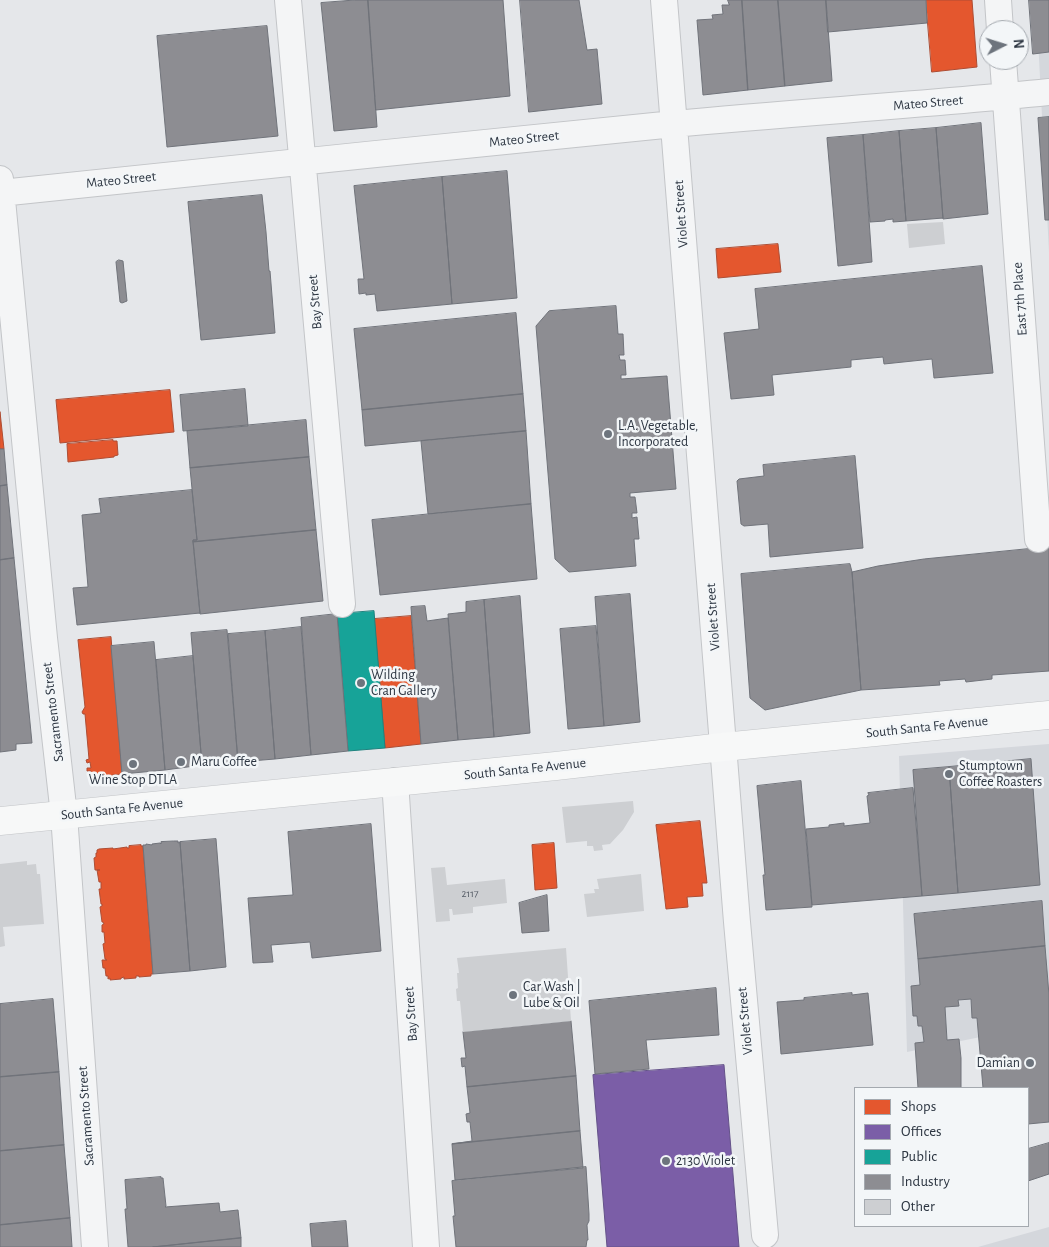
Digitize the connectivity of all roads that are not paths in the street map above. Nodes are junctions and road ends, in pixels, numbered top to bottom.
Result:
1 (288, 0) edge
2 (664, 0) edge
3 (998, 0) edge
4 (999, 20) edge
5 (1004, 70) edge
6 (1049, 92) edge
7 (1006, 96) junction
8 (674, 124) junction
9 (302, 161) junction
10 (0, 188) edge
11 (1038, 539) dead end
12 (342, 604) dead end
13 (1049, 715) edge
14 (723, 747) junction
15 (395, 782) junction
16 (64, 815) junction
17 (0, 821) edge
18 (765, 1235) dead end
19 (96, 1247) edge
20 (426, 1247) edge

1 - 9 street, Bay Street
2 - 8 street, Violet Street
3 - 4 street
5 - 7 street, East 7th Place
6 - 7 street, Mateo Street
7 - 8 street, Mateo Street
7 - 11 street, East 7th Place
8 - 9 street, Mateo Street
8 - 14 street, Violet Street
9 - 10 street, Mateo Street
9 - 12 street, Bay Street
10 - 16 street, Sacramento Street
13 - 14 main road, South Santa Fe Avenue
14 - 15 main road, South Santa Fe Avenue
14 - 18 street, Violet Street
15 - 16 main road, South Santa Fe Avenue
15 - 20 street, Bay Street
16 - 17 main road, South Santa Fe Avenue
16 - 19 street, Sacramento Street

